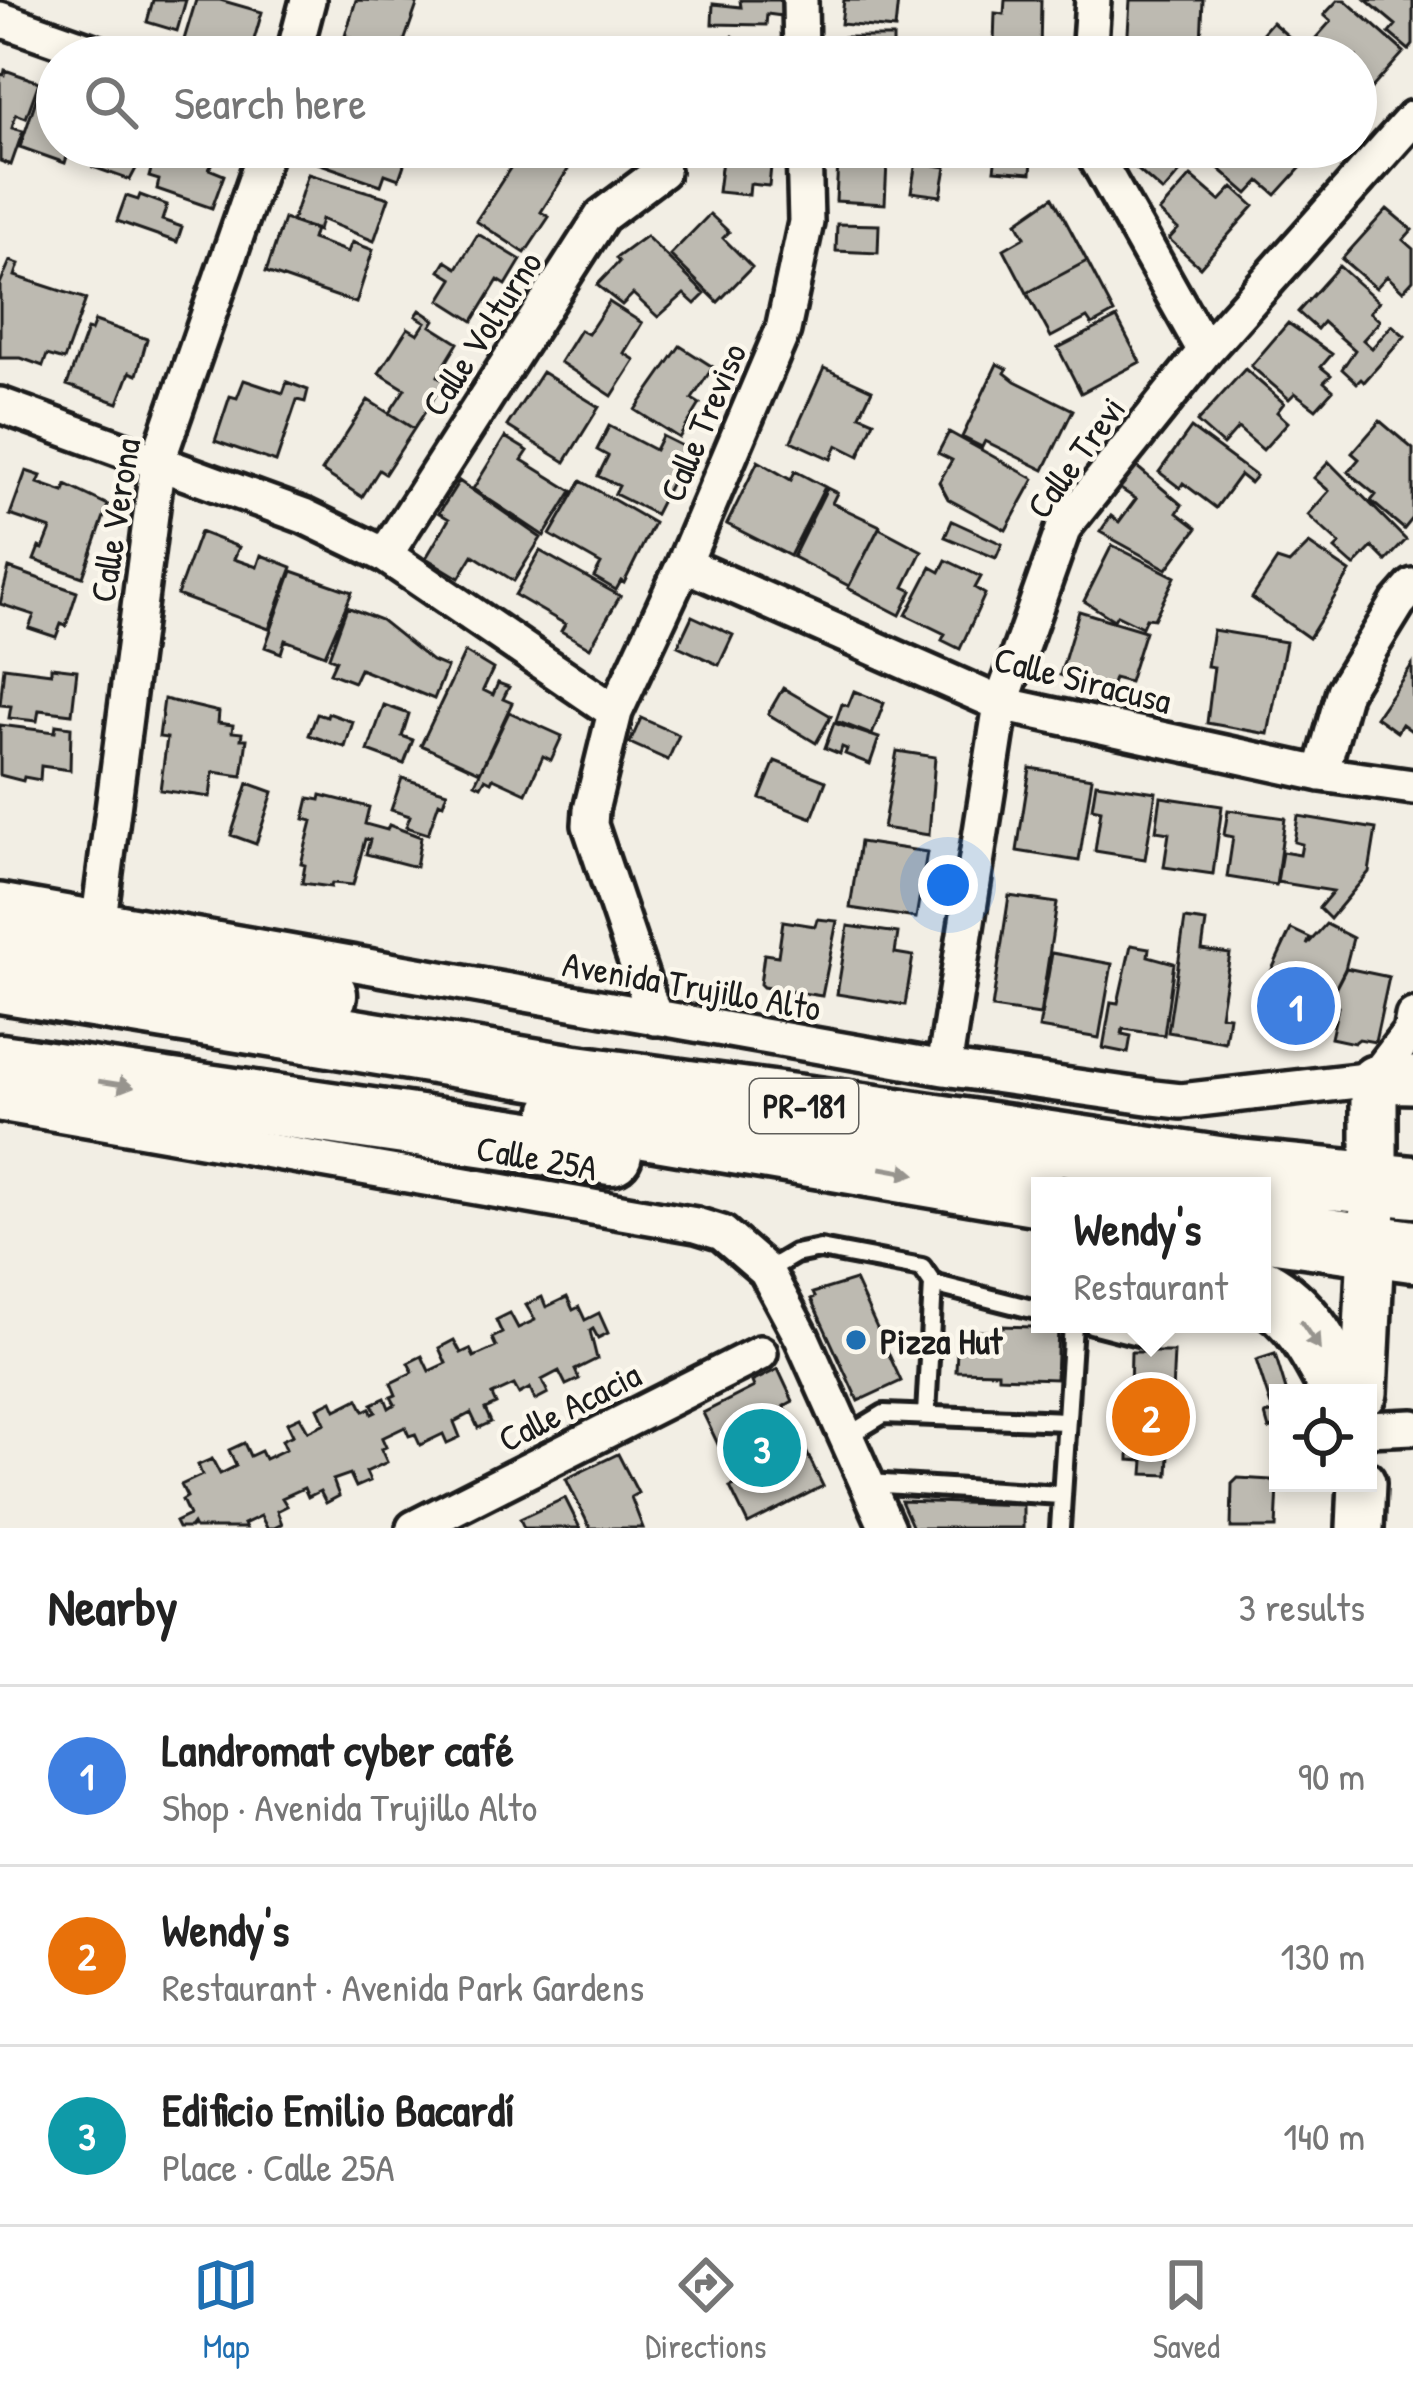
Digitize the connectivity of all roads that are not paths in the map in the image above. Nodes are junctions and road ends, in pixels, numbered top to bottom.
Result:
1 (308, 0) edge
2 (800, 0) edge
3 (1093, 0) edge
4 (0, 20) edge
5 (47, 36) edge
6 (299, 36) edge
7 (801, 36) edge
8 (1090, 36) edge
9 (1413, 118) edge
10 (1377, 158) edge
11 (260, 168) edge
12 (805, 168) edge
13 (1102, 168) edge
14 (1368, 168) edge
15 (662, 171) dead end
16 (1205, 351) junction
17 (0, 405) edge
18 (158, 460) junction
19 (385, 555) junction
20 (684, 564) junction
21 (1413, 586) edge
22 (1001, 704) junction
23 (615, 712) junction
24 (1321, 774) junction
25 (1413, 788) edge
26 (0, 901) edge
27 (99, 919) junction
28 (0, 937) edge
29 (0, 982) edge
30 (1413, 1016) edge
31 (655, 1018) junction
32 (0, 1021) edge
33 (367, 1062) junction
34 (0, 1065) edge
35 (944, 1068) junction
36 (1394, 1079) edge
37 (0, 1104) edge
38 (818, 1157) junction
39 (1238, 1170) junction
40 (977, 1185) junction
41 (1394, 1186) edge
42 (1031, 1194) edge
43 (1031, 1210) edge
44 (1271, 1231) edge
45 (1392, 1249) edge
46 (766, 1271) junction
47 (933, 1283) junction
48 (1271, 1296) edge
49 (1031, 1309) edge
50 (1072, 1333) edge
51 (1125, 1333) edge
52 (1148, 1339) dead end
53 (760, 1353) dead end
54 (1338, 1384) edge
55 (1366, 1384) edge
56 (926, 1415) junction
57 (1066, 1421) junction
58 (1413, 1427) edge
59 (1377, 1429) edge
60 (846, 1437) junction
61 (867, 1484) junction
62 (1361, 1492) edge
63 (1061, 1496) junction
64 (414, 1528) edge
65 (887, 1528) edge
66 (1060, 1528) edge
67 (1360, 1528) edge

1 - 6 street
2 - 7 street
3 - 8 street
4 - 5 street
9 - 10 street, Calle Trevi
11 - 18 street, Calle Verona
12 - 20 street, Calle Treviso
13 - 16 street
14 - 16 street, Calle Trevi
15 - 19 street, Calle Volturno
16 - 22 street, Calle Trevi
17 - 18 street
18 - 19 street
18 - 27 street, Calle Verona
19 - 23 street
20 - 22 street, Calle Siracusa
20 - 23 street, Calle Treviso
21 - 24 street
22 - 24 street, Calle Siracusa
22 - 35 street, Calle Trevi
23 - 31 street, Calle Treviso
24 - 25 street, Calle Siracusa
26 - 27 street, Avenida Trujillo Alto
27 - 31 street, Avenida Trujillo Alto
28 - 39 highway
29 - 33 highway, PR-181
30 - 36 street
31 - 35 street, Avenida Trujillo Alto
32 - 33 highway, PR-181
33 - 38 highway, PR-181
33 - 39 highway, PR-181
34 -> 38 highway
35 - 36 street, Avenida Trujillo Alto
36 - 41 street
37 - 46 street, Calle 25A
38 -> 40 highway, PR-181
39 - 41 highway, PR-181
40 - 42 highway, PR-181
40 - 43 highway
41 - 45 street
44 - 45 highway
45 - 55 street
46 - 47 lane
46 - 60 street, Calle 25A
47 - 49 lane
47 - 56 lane
48 -> 54 highway
50 - 57 lane
51 - 52 lane
53 - 64 street, Calle Acacia
56 - 57 lane
56 - 60 lane
57 - 63 lane
58 - 59 street
60 - 61 street, Calle 25A
61 - 63 lane
61 - 65 street, Calle 25A
62 - 67 street
63 - 66 lane

